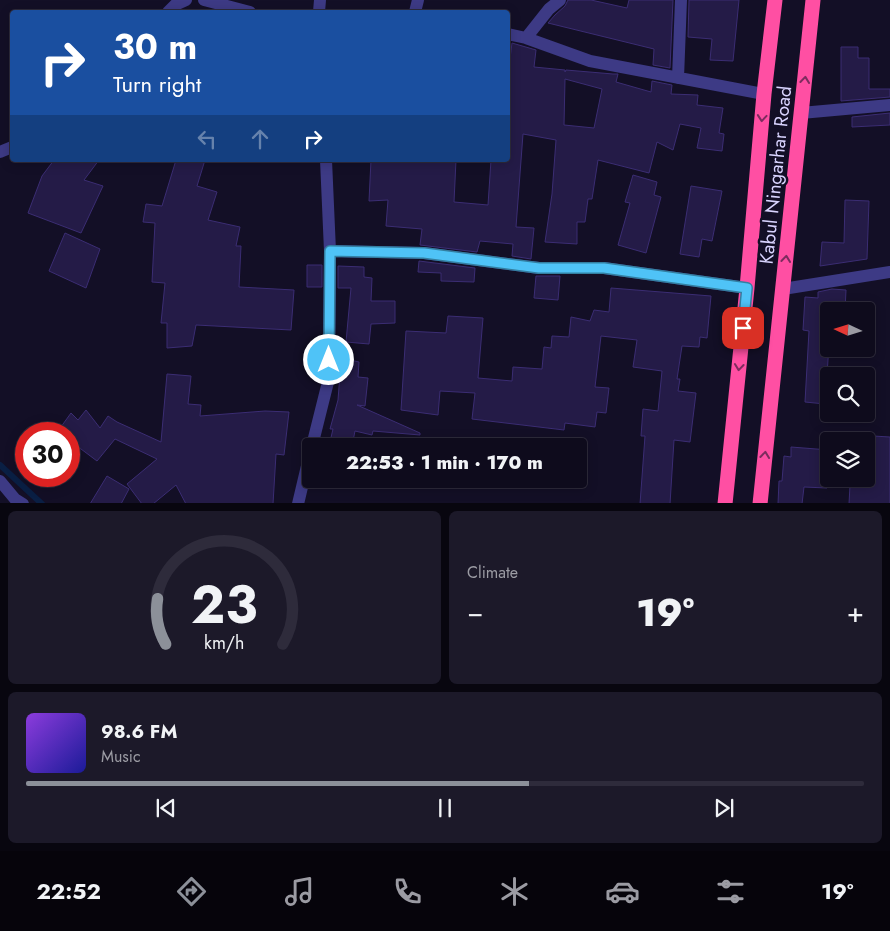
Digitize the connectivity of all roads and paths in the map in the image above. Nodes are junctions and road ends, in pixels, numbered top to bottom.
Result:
1 (186, 0) edge
2 (204, 0) edge
3 (560, 0) edge
4 (681, 0) edge
5 (775, 0) edge
6 (813, 0) edge
7 (170, 10) edge
8 (242, 10) edge
9 (510, 34) edge
10 (526, 38) junction
11 (678, 78) junction
12 (764, 94) junction
13 (890, 105) edge
14 (801, 113) junction
15 (326, 162) edge
16 (330, 251) junction
17 (890, 272) edge
18 (747, 288) junction
19 (782, 289) junction
20 (314, 438) edge
21 (0, 481) edge
22 (302, 488) edge
23 (21, 503) edge
24 (298, 503) edge
25 (725, 503) edge
26 (760, 503) edge

1 - 7 street
2 - 8 street
3 - 10 street
4 - 11 street
5 - 12 highway, Kabul Ningarhar Road
14 -> 6 highway, Kabul Ningarhar Road
9 - 10 street
10 - 11 street
11 - 12 street
12 -> 18 highway, Kabul Ningarhar Road
13 - 14 street
19 -> 14 highway, Kabul Ningarhar Road
15 - 16 street
16 - 18 street
16 - 20 street
17 - 19 street
18 -> 25 highway, Kabul Ningarhar Road
26 -> 19 highway, Kabul Ningarhar Road
21 - 23 street
22 - 24 street

